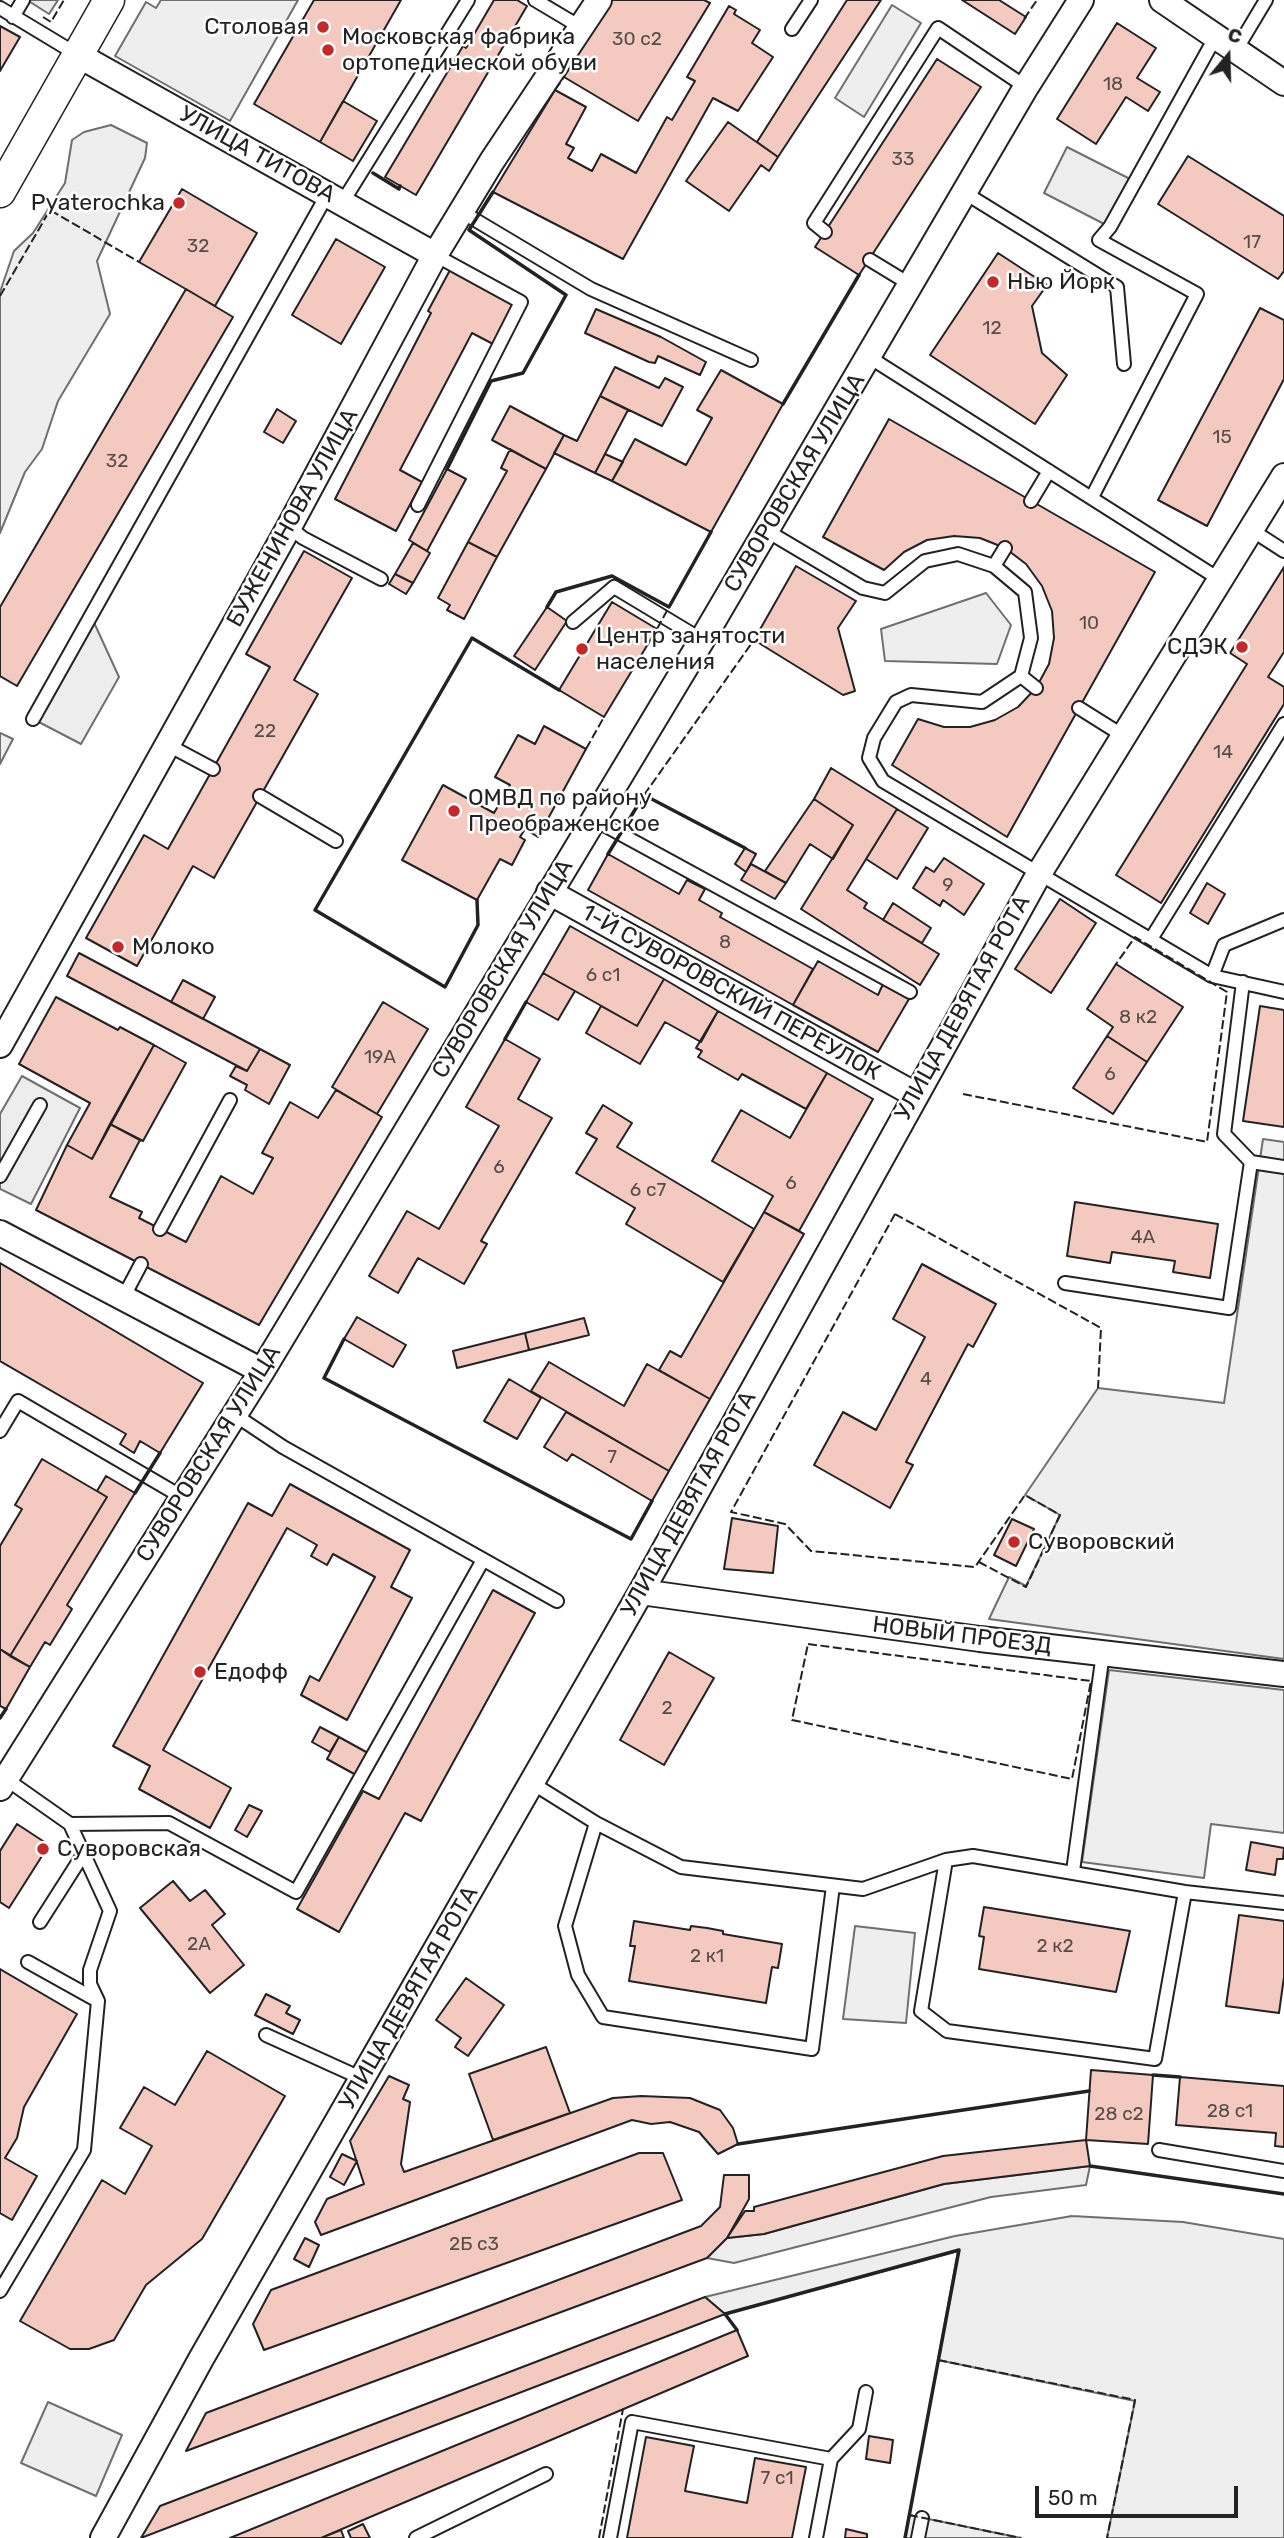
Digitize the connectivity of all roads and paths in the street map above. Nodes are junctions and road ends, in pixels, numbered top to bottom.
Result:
1 (23, 0) edge
2 (109, 0) edge
3 (468, 0) edge
4 (535, 0) edge
5 (599, 0) edge
6 (811, 0) edge
7 (1162, 0) edge
8 (1266, 0) edge
9 (1077, 1) edge
10 (0, 8) edge
11 (13, 16) junction
12 (582, 28) junction
13 (792, 30) dead end
14 (1226, 43) junction
15 (78, 55) junction
16 (1284, 83) edge
17 (1026, 87) junction
18 (0, 192) edge
19 (965, 193) junction
20 (335, 199) junction
21 (461, 212) junction
22 (825, 232) dead end
23 (435, 255) junction
24 (870, 260) dead end
25 (911, 285) junction
26 (869, 357) junction
27 (751, 360) dead end
28 (1124, 364) dead end
29 (1049, 471) junction
30 (1284, 476) edge
31 (1092, 497) junction
32 (1031, 501) dead end
33 (418, 505) dead end
34 (289, 527) junction
35 (1250, 529) junction
36 (767, 531) junction
37 (1004, 548) dead end
38 (1284, 551) edge
39 (994, 566) junction
40 (382, 579) dead end
41 (1219, 579) junction
42 (573, 622) dead end
43 (702, 640) junction
44 (1021, 676) junction
45 (1036, 688) dead end
46 (1079, 708) dead end
47 (33, 719) dead end
48 (1284, 724) edge
49 (1122, 735) junction
50 (168, 745) junction
51 (213, 769) dead end
52 (261, 796) dead end
53 (593, 819) junction
54 (336, 841) dead end
55 (1040, 872) junction
56 (549, 891) junction
57 (1284, 920) edge
58 (1151, 939) junction
59 (1212, 976) junction
60 (1243, 982) junction
61 (910, 992) dead end
62 (1284, 992) edge
63 (0, 1045) edge
64 (914, 1094) junction
65 (230, 1100) dead end
66 (40, 1105) dead end
67 (1251, 1162) junction
68 (1284, 1167) edge
69 (0, 1176) edge
70 (160, 1229) dead end
71 (0, 1233) edge
72 (141, 1264) dead end
73 (1065, 1283) dead end
74 (123, 1298) junction
75 (262, 1371) junction
76 (235, 1415) junction
77 (0, 1432) edge
78 (182, 1497) junction
79 (483, 1560) junction
80 (640, 1592) junction
81 (556, 1601) dead end
82 (1103, 1653) junction
83 (1284, 1674) edge
84 (3, 1783) edge
85 (532, 1783) junction
86 (596, 1823) junction
87 (70, 1824) junction
88 (84, 1853) junction
89 (946, 1860) junction
90 (1073, 1871) junction
91 (833, 1886) junction
92 (1185, 1892) junction
93 (1284, 1903) edge
94 (40, 1922) dead end
95 (28, 1962) dead end
96 (98, 2001) junction
97 (266, 2035) dead end
98 (363, 2079) junction
99 (1159, 2150) dead end
100 (1284, 2171) edge
101 (0, 2291) edge
102 (866, 2392) dead end
103 (831, 2459) junction
104 (546, 2474) dead end
105 (922, 2518) dead end
106 (103, 2538) edge
107 (416, 2538) edge
108 (610, 2538) edge
109 (816, 2538) edge
110 (918, 2538) edge

1 - 11 lane
2 - 15 street
3 - 20 lane
4 - 12 lane
5 - 12 street, БУЖЕНИНОВА УЛИЦА
6 - 13 lane
7 - 14 street
8 - 14 lane
9 - 17 street, СУВОРОВСКАЯ УЛИЦА
10 - 11 lane
11 - 15 lane
12 - 21 street, БУЖЕНИНОВА УЛИЦА
14 - 16 street
14 - 31 lane
15 - 18 street
15 - 20 street, УЛИЦА ТИТОВА
17 - 19 street, СУВОРОВСКАЯ УЛИЦА
17 - 22 lane
19 - 25 street, СУВОРОВСКАЯ УЛИЦА
19 - 28 lane
20 - 23 street, УЛИЦА ТИТОВА
20 - 47 lane
21 - 23 street, БУЖЕНИНОВА УЛИЦА
21 - 27 lane
23 - 33 lane
23 - 34 street, БУЖЕНИНОВА УЛИЦА
24 - 25 lane
25 - 26 street, СУВОРОВСКАЯ УЛИЦА
26 - 29 lane
26 - 36 street, СУВОРОВСКАЯ УЛИЦА
29 - 31 lane
29 - 32 lane
30 - 35 street, УЛИЦА ДЕВЯТАЯ РОТА
31 - 41 lane
34 - 40 lane
34 - 50 street, БУЖЕНИНОВА УЛИЦА
35 - 38 lane
35 - 41 street, УЛИЦА ДЕВЯТАЯ РОТА
36 - 39 lane
36 - 43 street, СУВОРОВСКАЯ УЛИЦА
37 - 39 lane
39 - 44 lane
41 - 49 street, УЛИЦА ДЕВЯТАЯ РОТА
42 - 43 lane
43 - 53 street, СУВОРОВСКАЯ УЛИЦА
44 - 45 lane
44 - 55 lane
46 - 49 lane
48 - 58 lane
49 - 55 street, УЛИЦА ДЕВЯТАЯ РОТА
50 - 51 lane
50 - 63 street, БУЖЕНИНОВА УЛИЦА
52 - 54 lane
53 - 56 street, СУВОРОВСКАЯ УЛИЦА
53 - 61 lane
55 - 58 lane
55 - 64 street, УЛИЦА ДЕВЯТАЯ РОТА
56 - 64 street, 1-Й СУВОРОВСКИЙ ПЕРЕУЛОК
56 - 75 street, СУВОРОВСКАЯ УЛИЦА
57 - 59 lane
58 - 59 lane
59 - 60 lane
60 - 62 lane
60 - 67 lane
64 - 80 street, УЛИЦА ДЕВЯТАЯ РОТА
65 - 70 lane
66 - 69 lane
67 - 68 lane
67 - 73 lane
71 - 74 street
72 - 74 lane
74 - 75 street
75 - 76 street, СУВОРОВСКАЯ УЛИЦА
76 - 78 street, СУВОРОВСКАЯ УЛИЦА
76 - 79 lane
77 - 78 lane
78 - 84 street, СУВОРОВСКАЯ УЛИЦА
79 - 81 lane
79 - 87 lane
80 - 82 street, НОВЫЙ ПРОЕЗД
80 - 85 street, УЛИЦА ДЕВЯТАЯ РОТА
82 - 83 street, НОВЫЙ ПРОЕЗД
82 - 90 lane
84 - 87 lane
85 - 86 lane
85 - 98 street, УЛИЦА ДЕВЯТАЯ РОТА
86 - 91 lane
86 - 91 lane
87 - 88 lane
88 - 94 lane
88 - 96 lane
89 - 90 lane
89 - 91 lane
89 - 92 lane
90 - 92 lane
92 - 93 lane
95 - 96 lane
96 - 101 lane
97 - 98 lane
98 - 106 street, УЛИЦА ДЕВЯТАЯ РОТА
99 - 100 lane
102 - 103 lane
103 - 108 lane
103 - 109 lane
104 - 107 lane
105 - 110 lane

